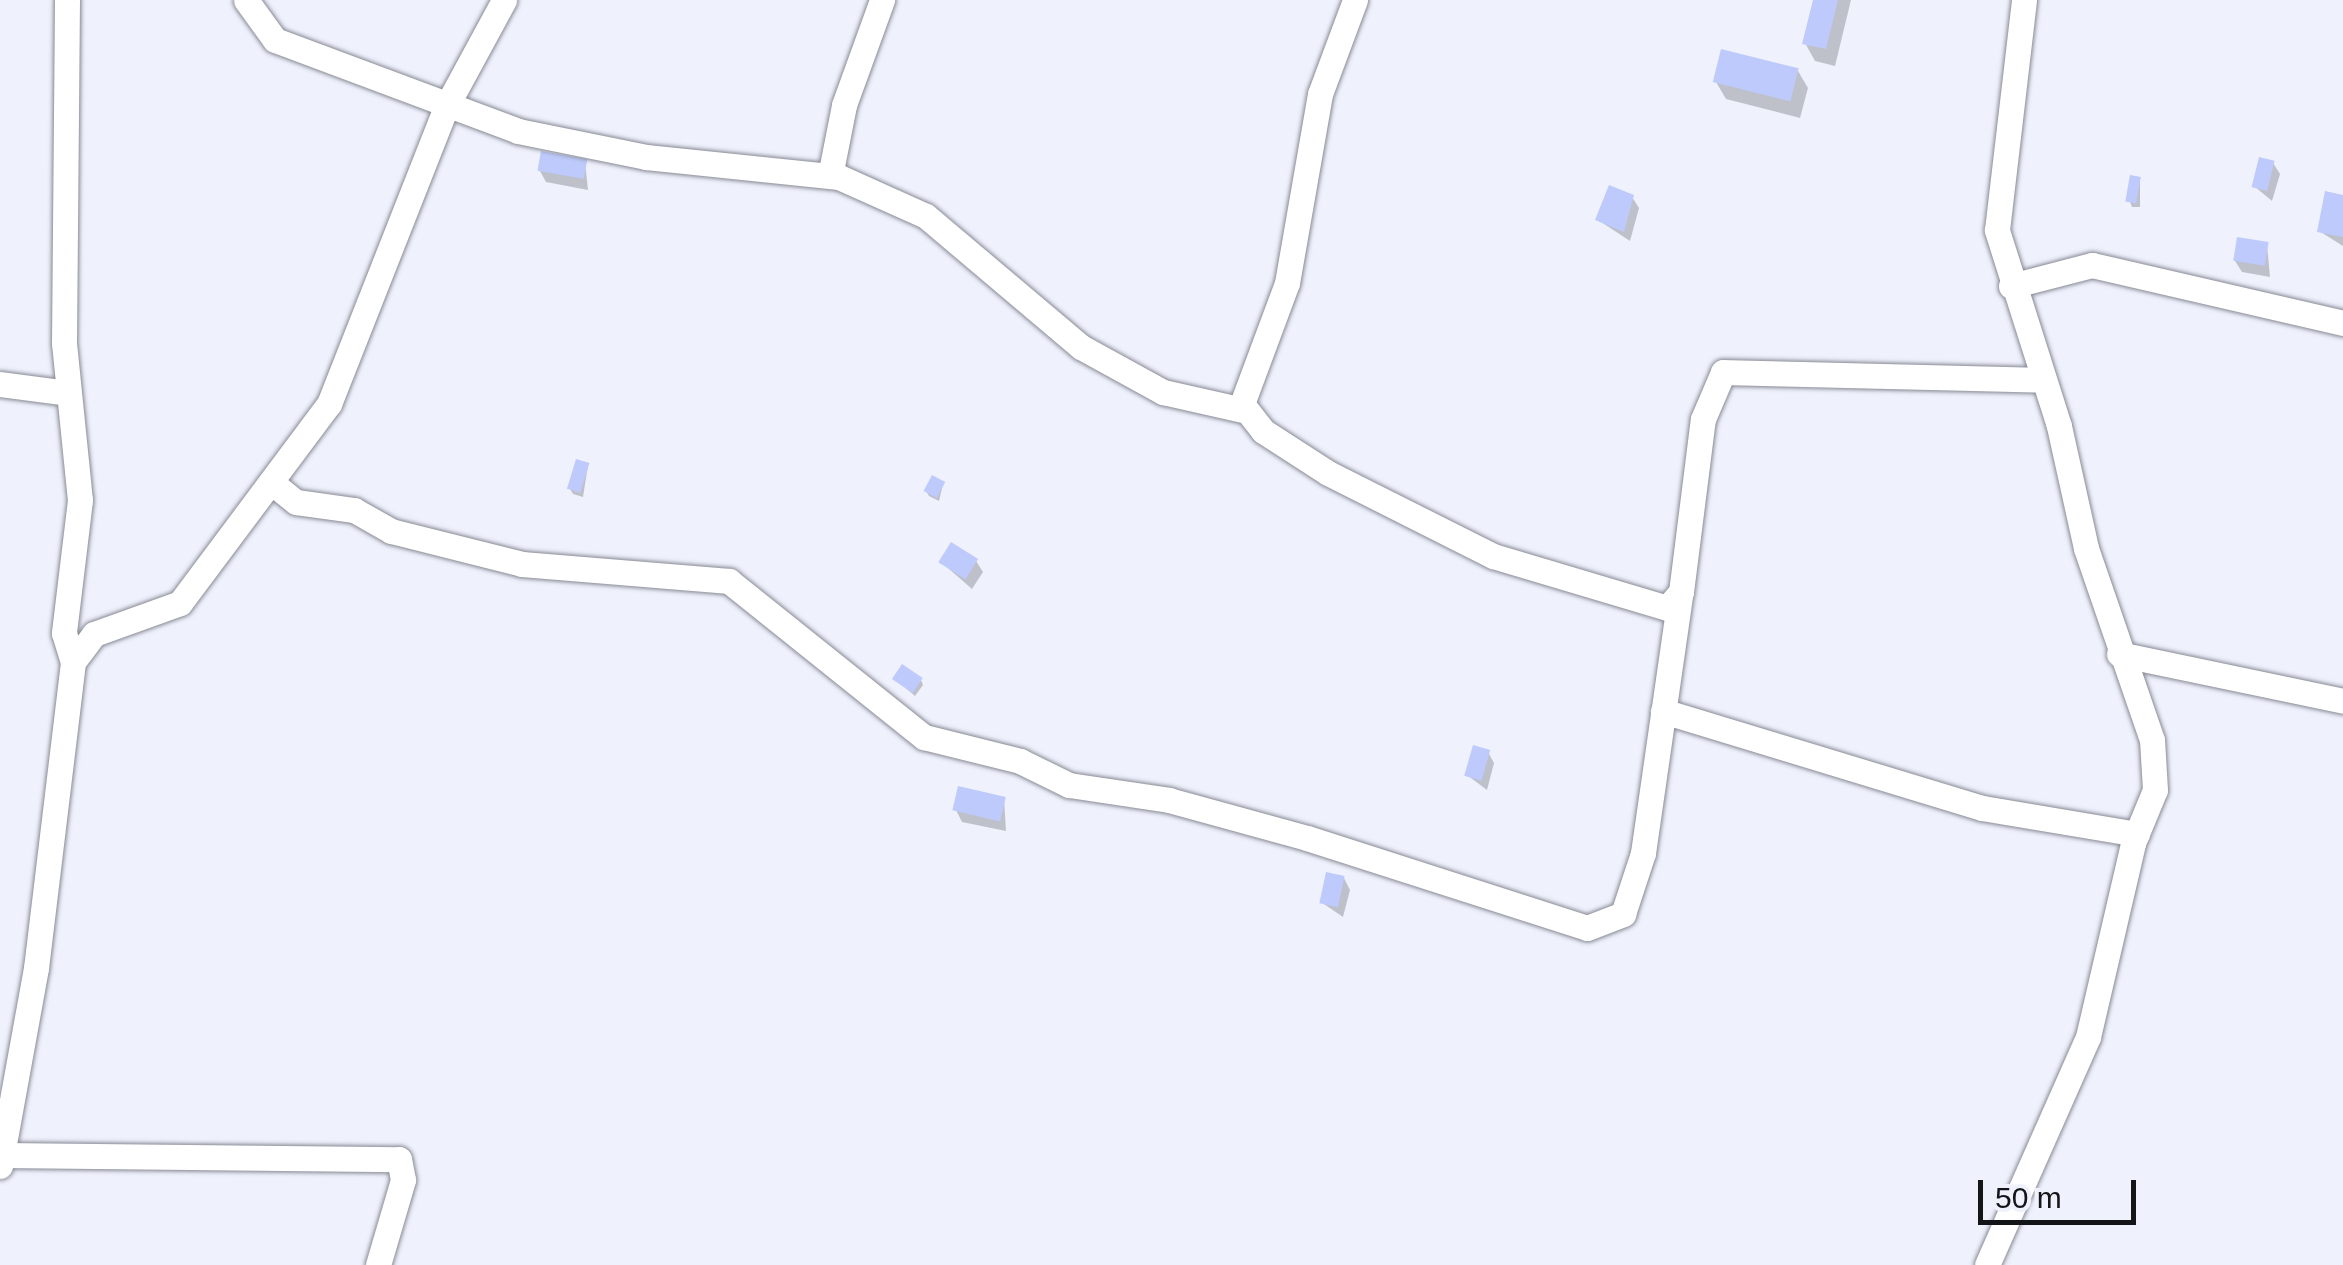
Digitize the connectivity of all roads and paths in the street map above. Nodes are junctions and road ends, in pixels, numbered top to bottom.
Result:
1 (67, 0) edge
2 (246, 0) edge
3 (504, 0) edge
4 (882, 0) edge
5 (1355, 0) edge
6 (2024, 0) edge
7 (446, 107) junction
8 (830, 176) junction
9 (2012, 286) junction
10 (2343, 323) edge
11 (2044, 380) junction
12 (0, 384) edge
13 (68, 393) junction
14 (1243, 410) junction
15 (271, 482) junction
16 (1680, 597) junction
17 (2120, 654) junction
18 (73, 662) junction
19 (2343, 701) edge
20 (1664, 711) junction
21 (2137, 834) junction
22 (1, 1160) edge
23 (378, 1265) edge
24 (1987, 1265) edge

1 - 13 street
2 - 7 street
3 - 7 street
4 - 8 street
5 - 14 street
6 - 9 street
7 - 8 street
7 - 15 street
8 - 14 street
9 - 10 street
9 - 11 street
11 - 16 street
11 - 17 street
12 - 13 street
13 - 18 street
14 - 16 street
15 - 18 street
15 - 20 street
16 - 20 street
17 - 19 street
17 - 21 street
18 - 22 street
20 - 21 street
21 - 24 street
22 - 23 street

